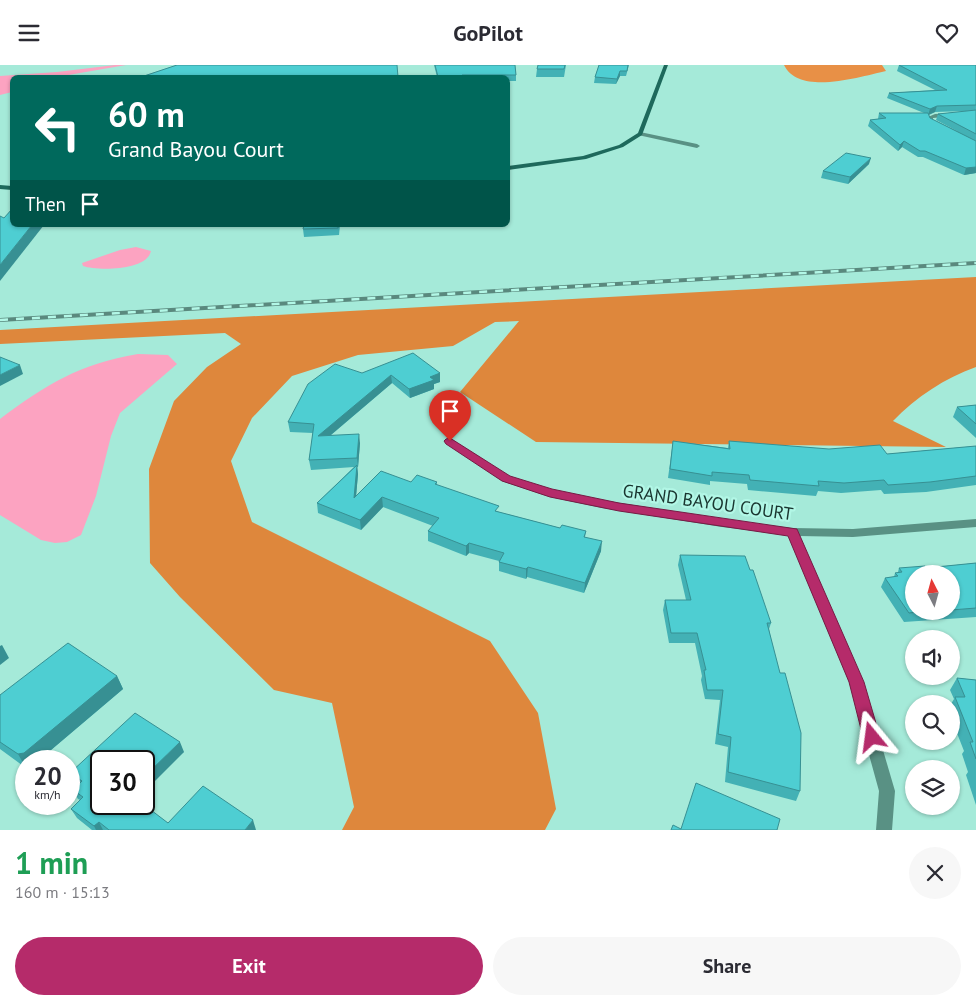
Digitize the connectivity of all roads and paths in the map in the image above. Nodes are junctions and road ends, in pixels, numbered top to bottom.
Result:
1 (666, 65) edge
2 (976, 113) edge
3 (946, 129) edge
4 (640, 135) junction
5 (697, 146) dead end
6 (510, 168) edge
7 (450, 441) dead end
8 (976, 523) edge
9 (792, 533) junction
10 (884, 830) edge

1 - 4 street
2 - 3 street
4 - 5 street
4 - 6 street
7 - 9 street, GRAND BAYOU COURT
8 - 9 street, GRAND BAYOU COURT
9 - 10 street

